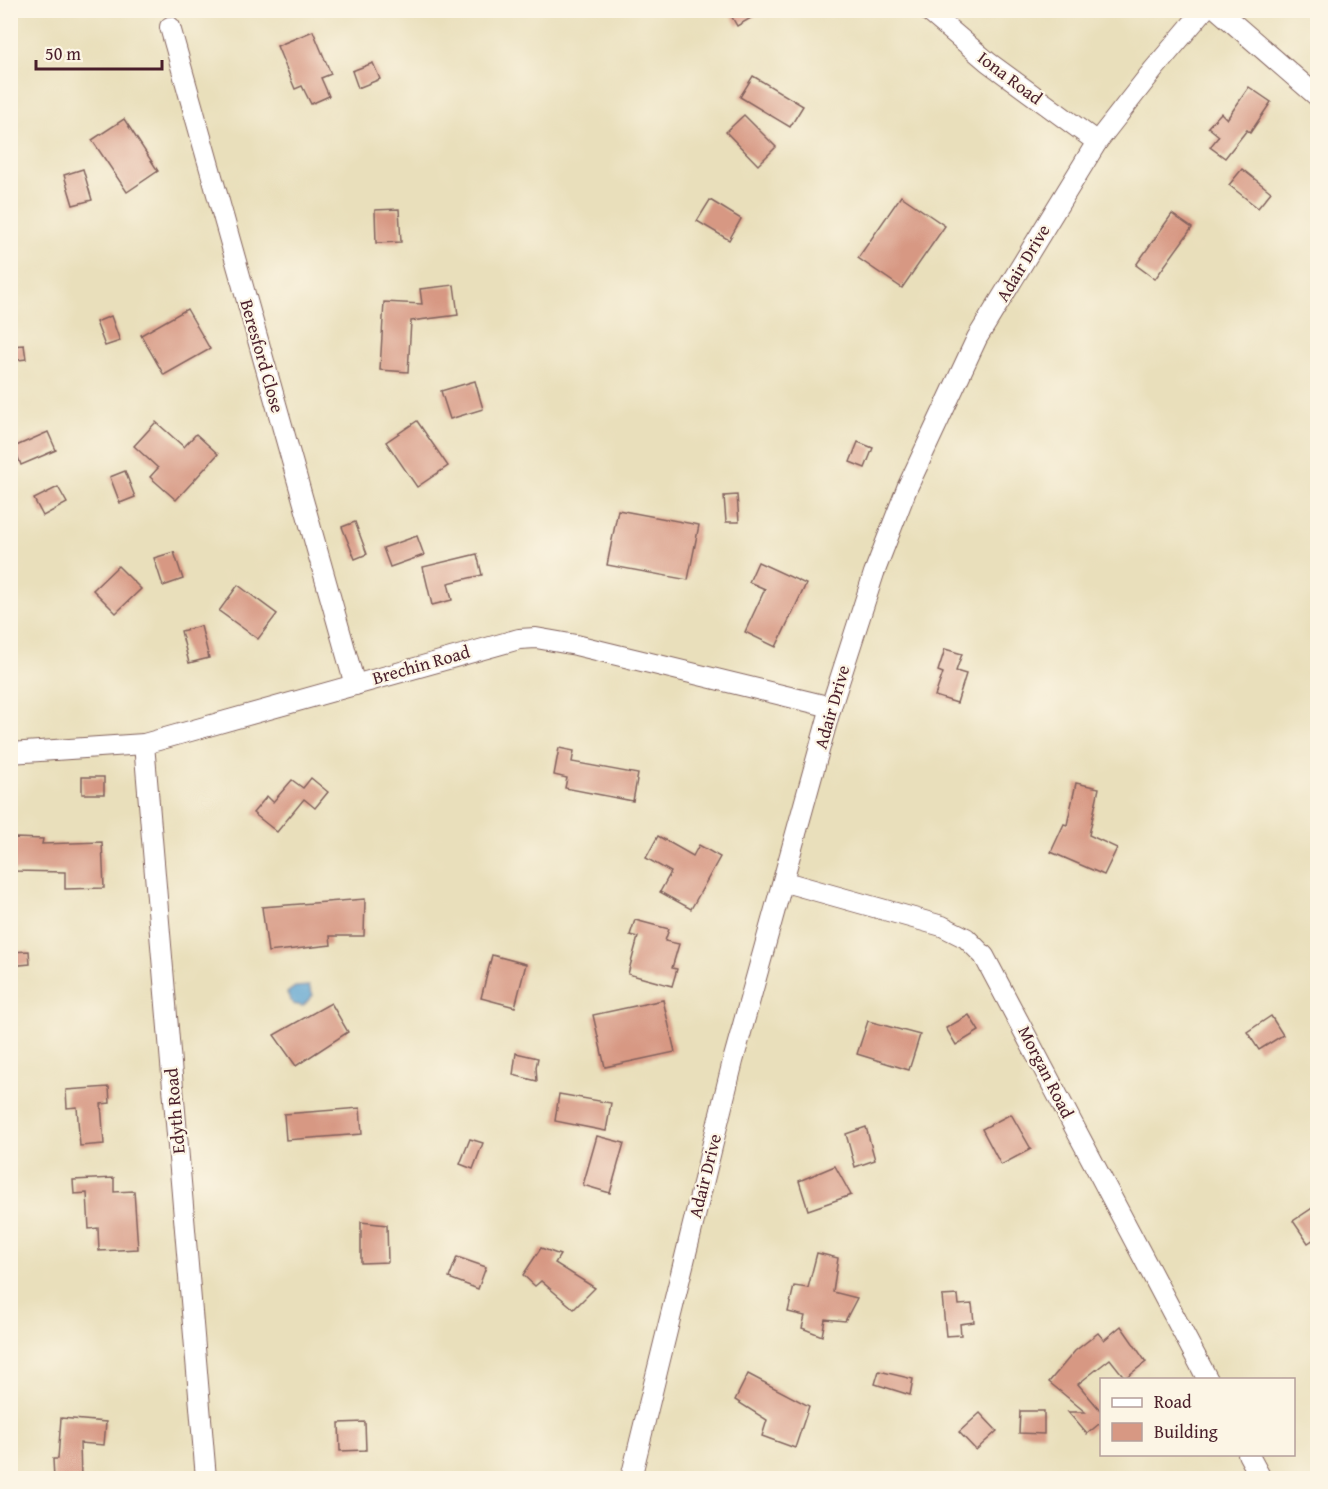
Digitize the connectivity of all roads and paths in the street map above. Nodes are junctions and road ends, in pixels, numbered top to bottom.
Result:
1 (927, 10) edge
2 (1204, 10) edge
3 (1218, 10) edge
4 (170, 27) dead end
5 (1317, 97) edge
6 (1097, 142) junction
7 (355, 685) junction
8 (831, 707) junction
9 (144, 744) junction
10 (10, 753) edge
11 (785, 882) junction
12 (1207, 1378) edge
13 (1248, 1456) edge
14 (1258, 1477) edge
15 (206, 1479) edge
16 (631, 1479) edge

1 - 6 street, Iona Road
2 - 6 street, Adair Drive
3 - 5 street
4 - 7 street, Beresford Close
6 - 8 street, Adair Drive
7 - 8 street, Brechin Road
7 - 9 street, Brechin Road
8 - 11 street, Adair Drive
9 - 10 street, Brechin Road
9 - 15 street, Edyth Road
11 - 12 street, Morgan Road
11 - 16 street, Adair Drive
13 - 14 street

